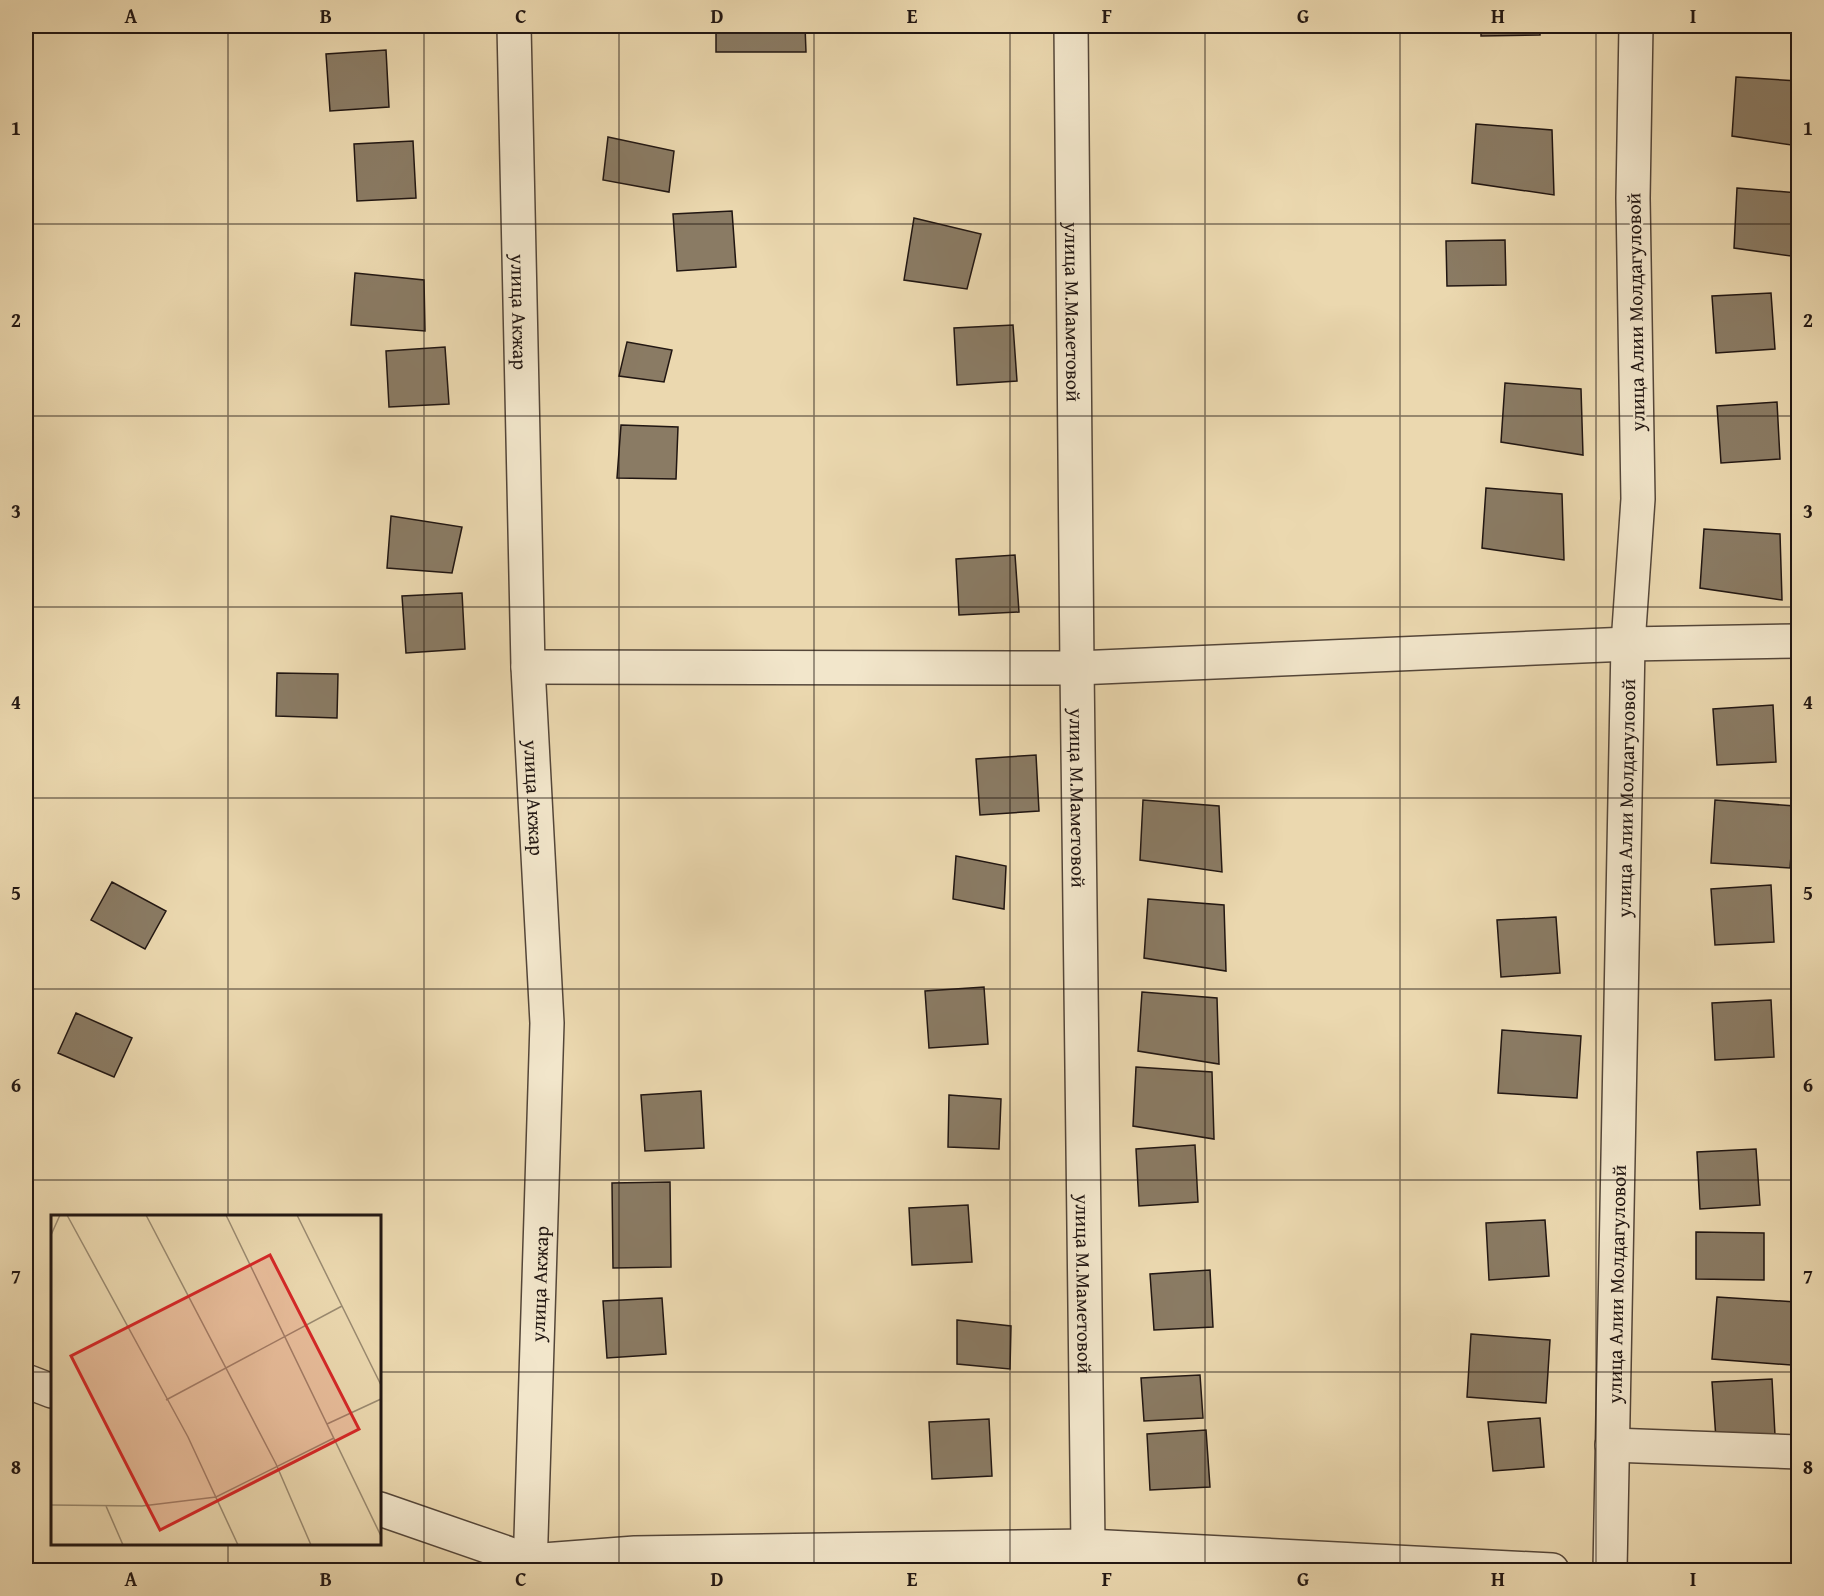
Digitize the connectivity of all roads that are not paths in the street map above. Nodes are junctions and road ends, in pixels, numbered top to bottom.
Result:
1 (514, 26) edge
2 (1071, 26) edge
3 (1636, 26) edge
4 (1798, 641) edge
5 (1628, 644) junction
6 (528, 667) junction
7 (1077, 668) junction
8 (26, 1381) edge
9 (51, 1391) edge
10 (1612, 1445) junction
11 (1798, 1452) edge
12 (381, 1509) edge
13 (1088, 1558) edge
14 (530, 1566) edge
15 (1552, 1570) edge
16 (1610, 1570) edge

1 - 6 street, улица Акжар
2 - 7 street, улица М.Маметовой
3 - 5 street, улица Алии Молдагуловой
4 - 5 street
5 - 7 street
5 - 10 street, улица Алии Молдагуловой
6 - 7 street
6 - 14 street, улица Акжар
7 - 13 street, улица М.Маметовой
8 - 9 street
10 - 11 street
10 - 16 street, улица Алии Молдагуловой
12 - 14 street
13 - 14 street
13 - 15 street

